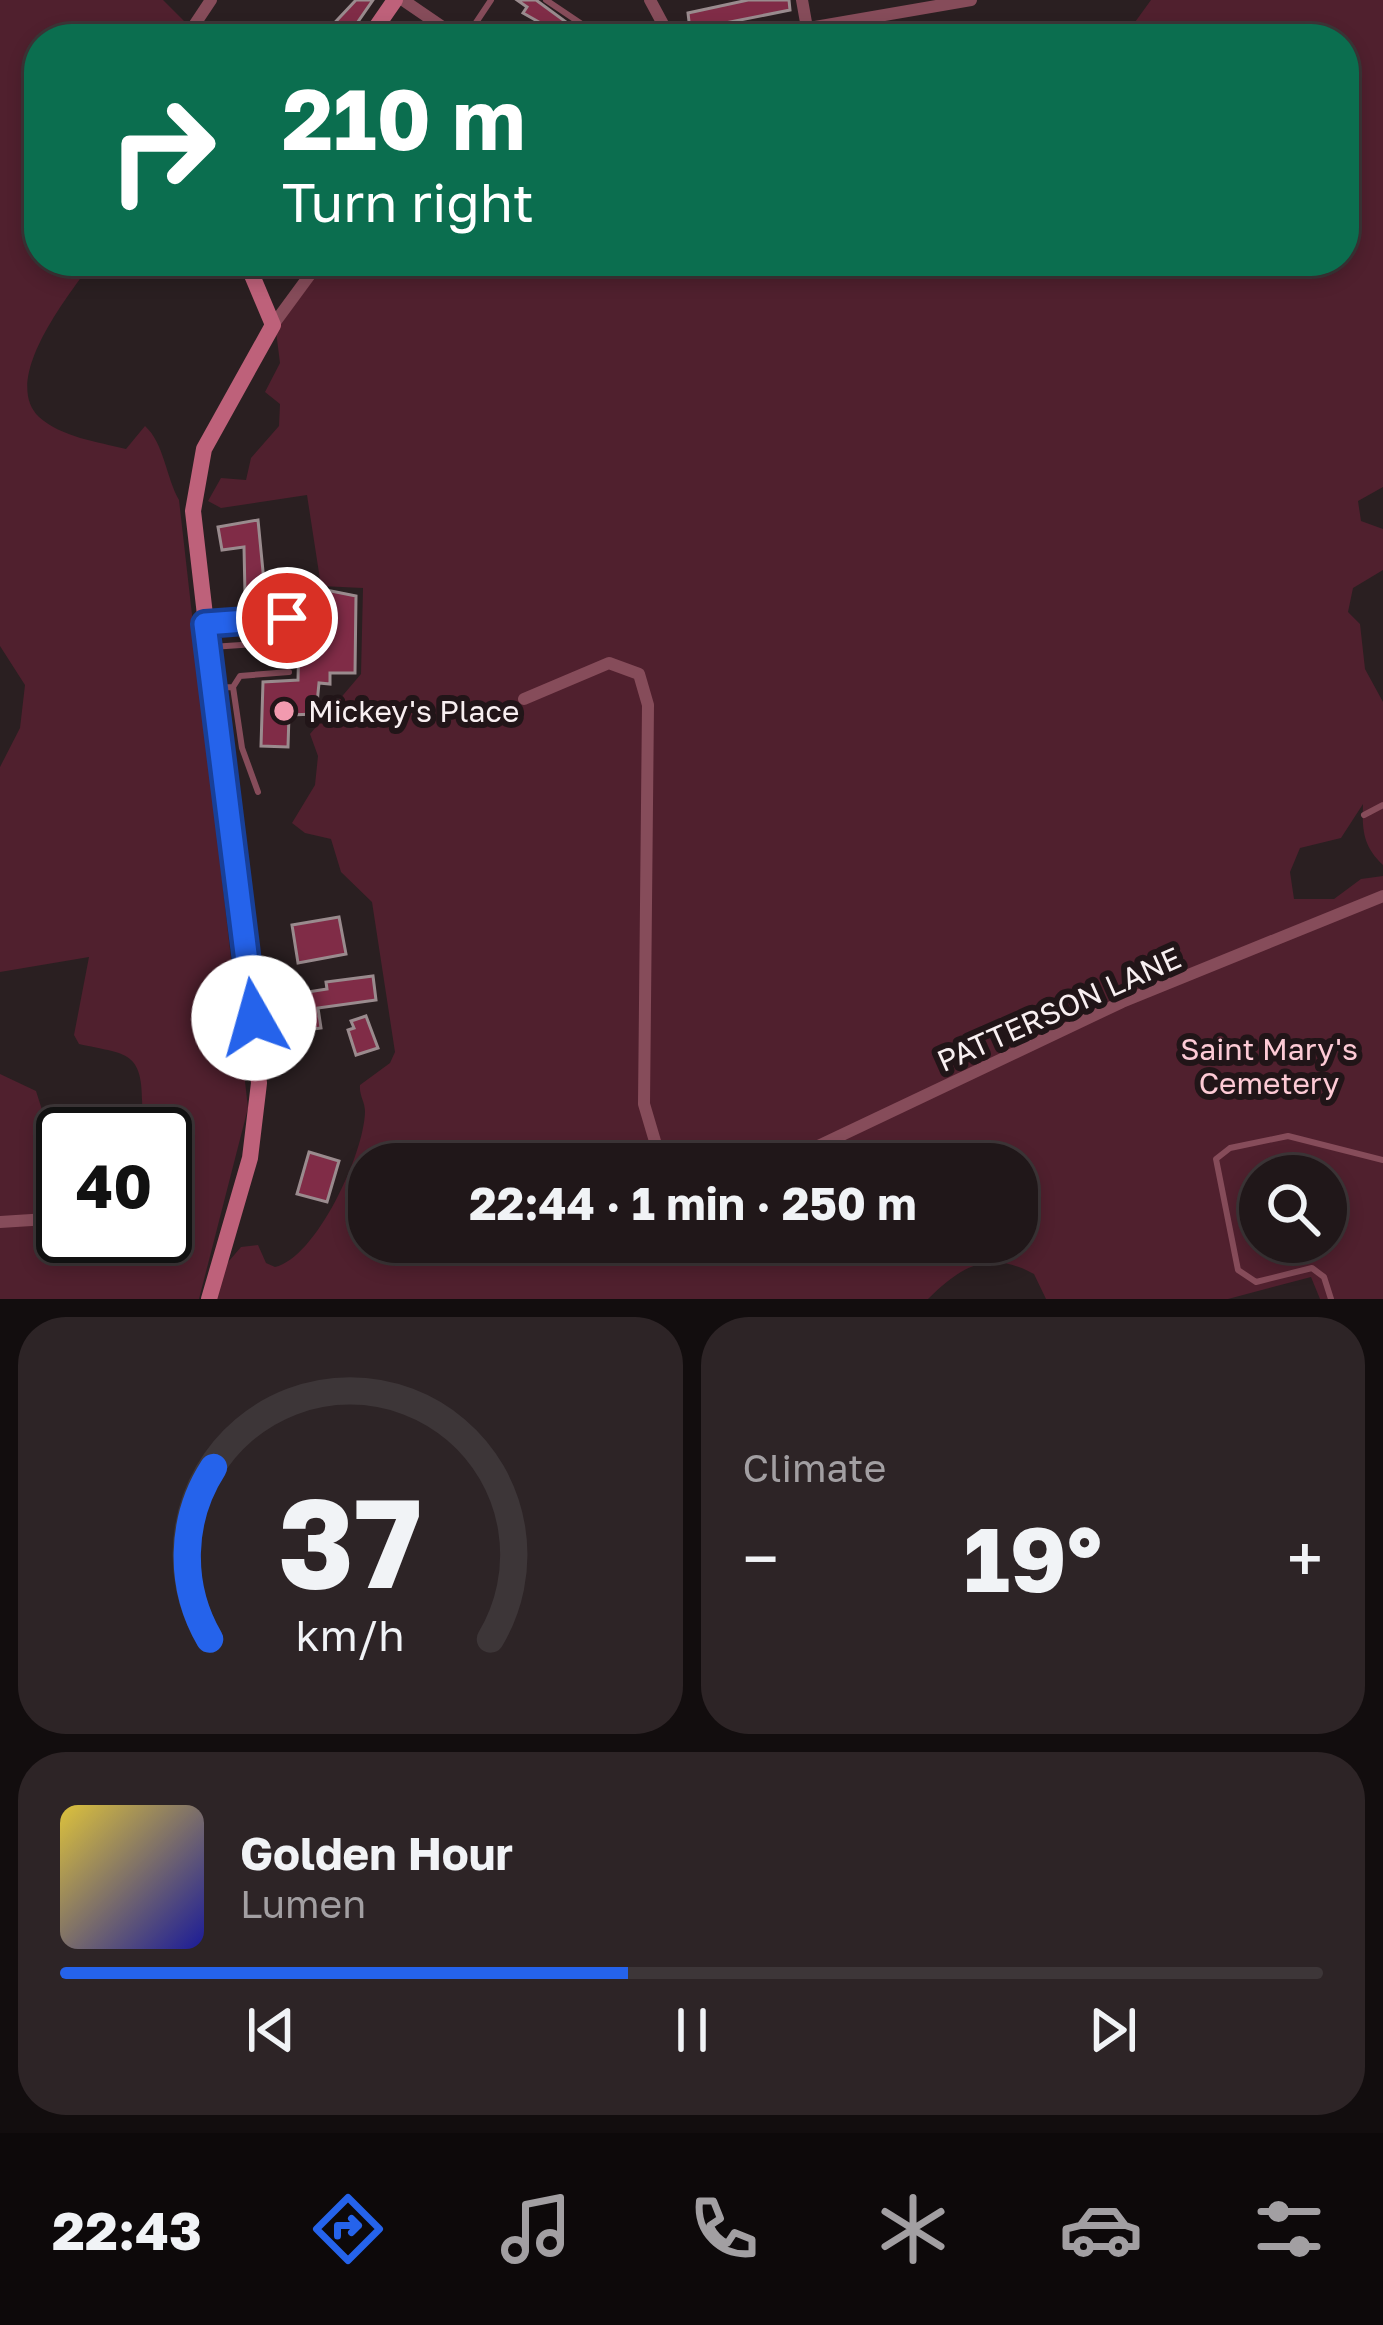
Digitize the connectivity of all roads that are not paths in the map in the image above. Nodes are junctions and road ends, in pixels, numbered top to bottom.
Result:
1 (399, 0) edge
2 (545, 0) edge
3 (970, 0) edge
4 (380, 24) edge
5 (438, 24) edge
6 (581, 24) edge
7 (831, 24) edge
8 (252, 276) edge
9 (309, 276) edge
10 (273, 325) junction
11 (287, 618) dead end
12 (205, 624) junction
13 (288, 642) dead end
14 (208, 647) junction
15 (289, 672) dead end
16 (233, 687) junction
17 (213, 688) junction
18 (524, 699) dead end
19 (258, 792) dead end
20 (1383, 805) edge
21 (1364, 815) dead end
22 (1383, 896) edge
23 (656, 1143) edge
24 (825, 1143) edge
25 (1383, 1160) edge
26 (36, 1220) edge
27 (0, 1222) edge
28 (209, 1299) edge
29 (1331, 1299) edge

1 - 4 street
1 - 5 street
2 - 6 lane
3 - 7 street
8 - 10 street
9 - 10 street
10 - 12 street
11 - 12 lane
12 - 14 street
13 - 14 lane
14 - 17 street
15 - 16 lane
16 - 17 lane
16 - 19 lane
17 - 28 street
18 - 23 street
20 - 21 lane
22 - 24 street, PATTERSON LANE
25 - 29 lane
26 - 27 street

